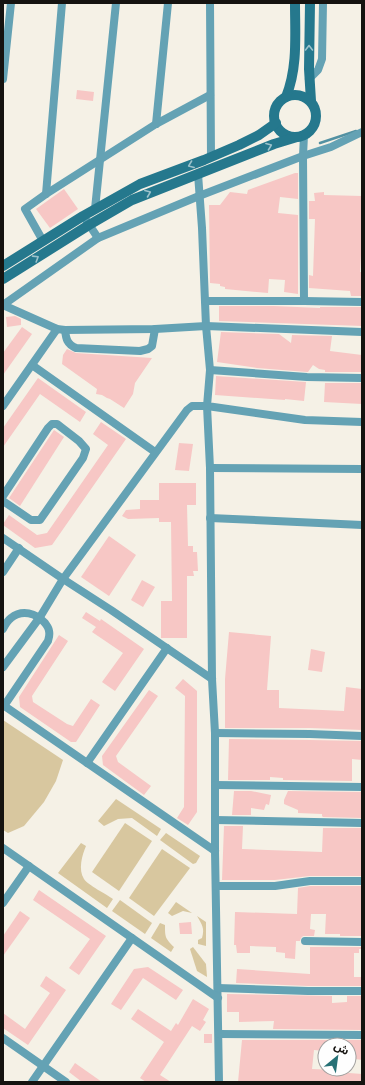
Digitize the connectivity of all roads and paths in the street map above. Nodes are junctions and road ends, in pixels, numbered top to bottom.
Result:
1 (11, 3) edge
2 (62, 3) edge
3 (116, 3) edge
4 (168, 3) edge
5 (210, 3) edge
6 (295, 3) edge
7 (310, 3) edge
8 (323, 3) edge
9 (3, 79) edge
10 (310, 79) junction
11 (210, 95) junction
12 (286, 97) junction
13 (311, 101) junction
14 (276, 123) junction
15 (156, 124) junction
16 (362, 132) edge
17 (300, 136) junction
18 (303, 156) junction
19 (211, 157) junction
20 (100, 160) junction
21 (198, 174) junction
22 (46, 194) junction
23 (199, 196) junction
24 (95, 209) junction
25 (86, 220) junction
26 (98, 238) junction
27 (43, 241) junction
28 (3, 266) edge
29 (3, 279) edge
30 (204, 301) junction
31 (304, 301) junction
32 (362, 302) edge
33 (3, 305) edge
34 (206, 326) junction
35 (56, 329) junction
36 (155, 329) junction
37 (65, 330) junction
38 (362, 332) edge
39 (32, 365) junction
40 (210, 370) junction
41 (362, 378) edge
42 (3, 406) edge
43 (207, 406) junction
44 (362, 422) edge
45 (155, 452) junction
46 (210, 468) junction
47 (362, 469) edge
48 (3, 496) edge
49 (3, 501) edge
50 (210, 518) junction
51 (362, 525) edge
52 (3, 538) edge
53 (19, 548) junction
54 (3, 572) edge
55 (63, 578) junction
56 (40, 617) junction
57 (3, 629) edge
58 (167, 648) junction
59 (3, 667) edge
60 (212, 679) junction
61 (3, 706) edge
62 (215, 733) junction
63 (362, 736) edge
64 (87, 763) junction
65 (215, 785) junction
66 (362, 787) edge
67 (215, 820) junction
68 (362, 823) edge
69 (3, 848) edge
70 (215, 851) junction
71 (29, 866) junction
72 (362, 881) edge
73 (216, 886) junction
74 (3, 903) edge
75 (132, 938) junction
76 (305, 941) dead end
77 (362, 942) edge
78 (218, 988) junction
79 (362, 991) edge
80 (218, 998) junction
81 (218, 1034) junction
82 (362, 1035) edge
83 (3, 1038) edge
84 (44, 1067) junction
85 (32, 1082) edge
86 (66, 1082) edge
87 (220, 1082) edge

1 - 9 street
2 - 22 street
3 - 20 street
4 - 15 street
5 - 11 street
6 - 12 main road
10 -> 7 main road
8 - 10 street
10 - 13 main road
11 - 15 street
11 - 19 street
12 - 13 main road
12 - 14 main road
13 - 17 main road
14 - 17 main road
14 - 19 main road
15 - 20 street
16 - 18 street
17 - 18 street
21 -> 17 main road
18 - 23 street
18 - 31 street
19 -> 24 main road
20 - 22 street
20 - 24 street
21 - 23 street
25 -> 21 main road
22 - 27 street
23 - 26 street
23 - 30 street
24 - 25 main road
25 - 26 street
25 - 27 main road
29 -> 25 main road
26 - 33 street
27 - 28 main road
30 - 31 street
30 - 34 street
31 - 32 street
33 - 35 street
34 - 36 street
34 - 38 street
34 - 40 street
35 - 37 street
35 - 39 street
36 - 37 street
36 - 37 street
39 - 42 street
39 - 45 street
40 - 41 street
40 - 43 street
43 - 44 street
43 - 45 street
43 - 46 street
45 - 55 street
46 - 47 street
46 - 50 street
48 - 49 street
50 - 51 street
50 - 60 street
52 - 53 street
53 - 54 street
53 - 55 street
55 - 56 street
55 - 58 street
56 - 57 street
56 - 59 street
56 - 61 street
58 - 60 street
58 - 64 street
60 - 62 street
61 - 64 street
62 - 63 street
62 - 65 street
64 - 70 street
65 - 66 street
65 - 67 street
67 - 68 street
67 - 70 street
69 - 71 street
70 - 73 street
71 - 74 street
71 - 75 street
72 - 73 street
73 - 78 street
75 - 80 street
75 - 84 street
76 - 77 street
78 - 79 street
78 - 80 street
80 - 81 street
81 - 82 street
81 - 87 street
83 - 84 street
84 - 85 street
84 - 86 street

